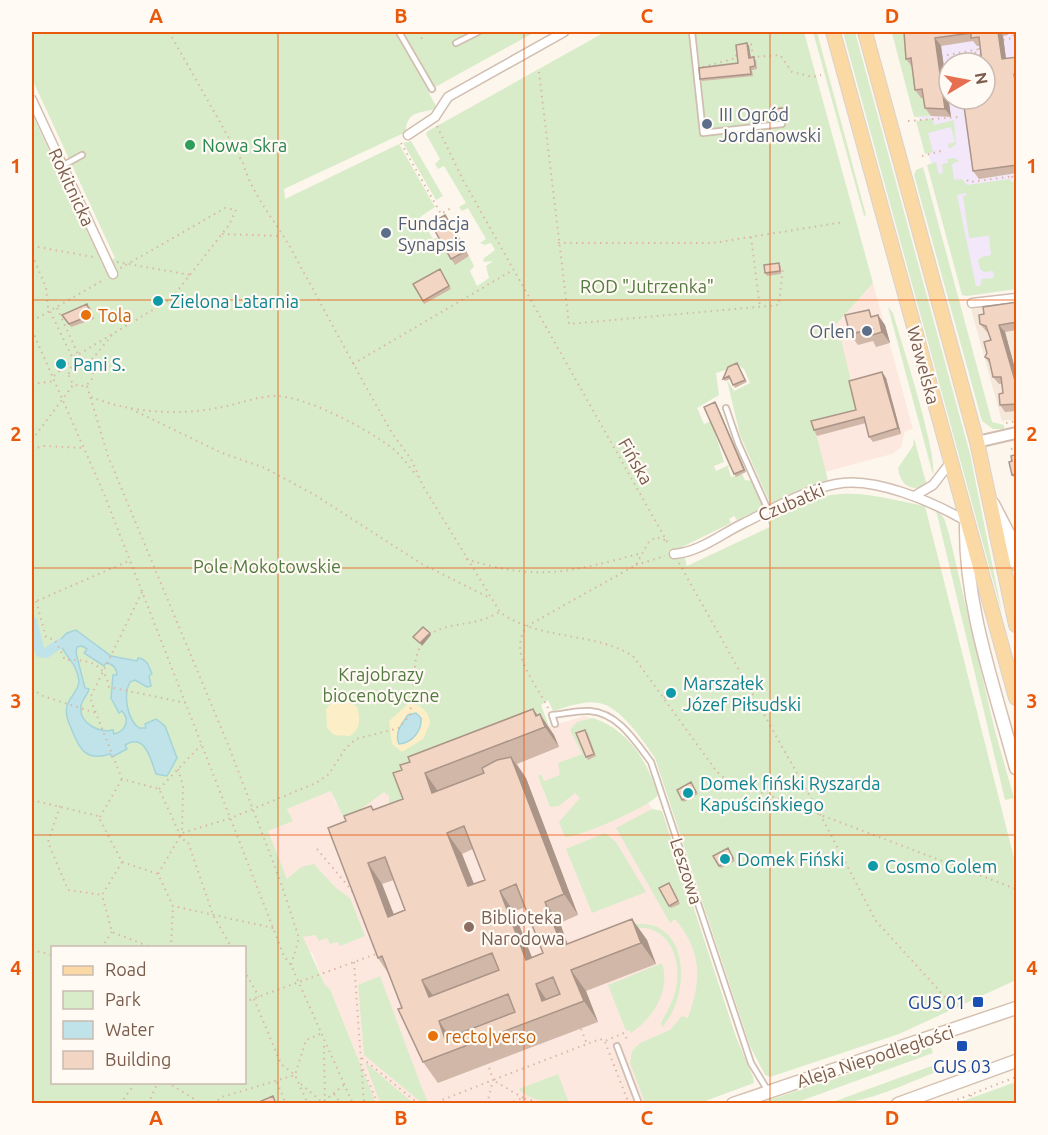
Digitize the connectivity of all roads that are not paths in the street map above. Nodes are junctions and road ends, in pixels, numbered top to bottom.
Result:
1 (399, 32) edge
2 (478, 32) edge
3 (564, 32) edge
4 (692, 32) edge
5 (833, 32) edge
6 (865, 32) edge
7 (456, 43) dead end
8 (432, 89) dead end
9 (32, 100) edge
10 (782, 124) dead end
11 (408, 135) dead end
12 (82, 155) dead end
13 (62, 166) junction
14 (113, 274) road end
15 (1017, 297) edge
16 (972, 303) dead end
17 (726, 408) dead end
18 (1017, 433) edge
19 (977, 442) junction
20 (950, 463) junction
21 (916, 495) junction
22 (989, 496) junction
23 (769, 512) junction
24 (966, 521) junction
25 (674, 554) road end
26 (1017, 564) edge
27 (1017, 625) edge
28 (1017, 698) edge
29 (555, 724) dead end
30 (1017, 768) edge
31 (1017, 1008) edge
32 (617, 1046) dead end
33 (1017, 1061) edge
34 (768, 1091) junction
35 (639, 1104) edge
36 (733, 1104) edge
37 (898, 1104) edge

1 - 8 lane
2 - 7 lane
3 - 11 street
4 - 10 lane
5 - 20 main road, Wawelska
6 - 19 main road, Wawelska
9 - 13 street, Rokitnicka
12 - 13 lane
13 - 14 street, Rokitnicka
15 - 16 street
17 - 23 lane
18 - 19 street
19 - 22 main road, Wawelska
20 - 21 street
20 - 24 main road, Wawelska
21 - 23 street, Czubatki
21 - 24 street, Czubatki
22 - 26 main road
22 - 27 main road, Wawelska
23 - 25 street, Czubatki
24 - 28 main road, Wawelska
24 - 30 main road
29 - 34 lane, Leszowa
31 - 34 main road, Aleja Niepodległości
32 - 35 lane
33 - 37 main road
34 - 36 main road, Aleja Niepodległości

